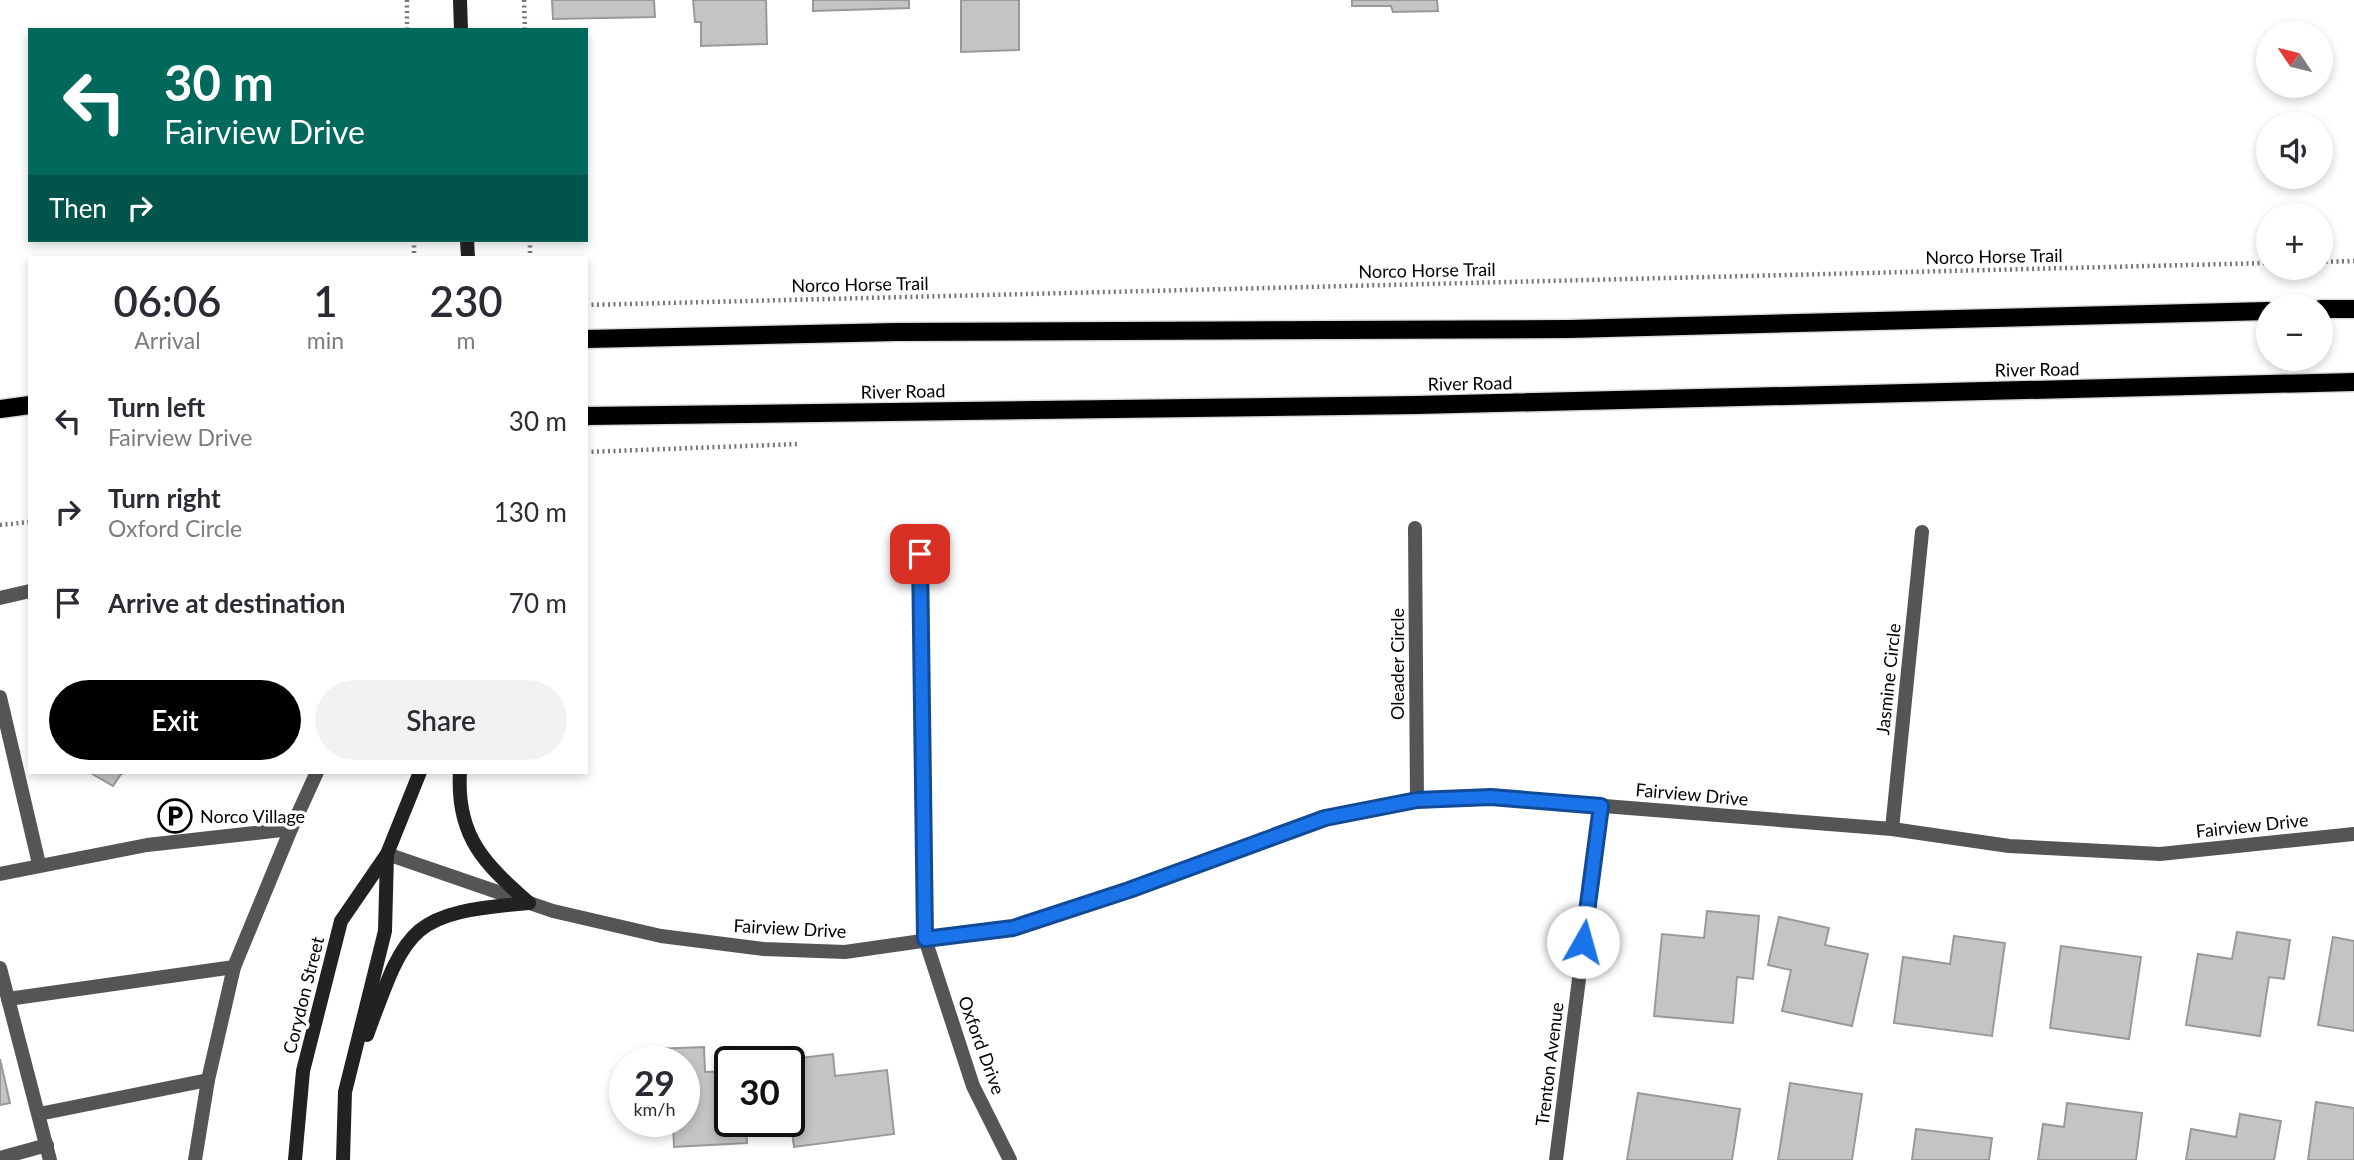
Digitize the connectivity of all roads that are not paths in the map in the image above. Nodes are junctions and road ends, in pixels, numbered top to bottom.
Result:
1 (460, 0) edge
2 (461, 28) edge
3 (2333, 309) edge
4 (2354, 309) edge
5 (2256, 311) edge
6 (588, 339) edge
7 (2354, 382) edge
8 (28, 405) edge
9 (0, 409) edge
10 (588, 416) edge
11 (1415, 527) dead end
12 (1922, 533) dead end
13 (920, 554) dead end
14 (28, 591) edge
15 (0, 598) edge
16 (0, 697) edge
17 (316, 774) edge
18 (419, 774) edge
19 (460, 774) edge
20 (1417, 800) junction
21 (1601, 806) junction
22 (291, 829) junction
23 (1892, 829) junction
24 (2354, 834) edge
25 (387, 854) junction
26 (39, 864) junction
27 (0, 874) edge
28 (529, 903) junction
29 (925, 939) junction
30 (234, 967) junction
31 (0, 968) edge
32 (9, 999) junction
33 (208, 1080) junction
34 (345, 1092) junction
35 (39, 1114) junction
36 (48, 1153) edge
37 (0, 1158) edge
38 (195, 1160) edge
39 (295, 1160) edge
40 (343, 1160) edge
41 (1010, 1160) edge
42 (1556, 1160) edge

1 - 2 main road
3 - 4 main road
5 - 6 main road
7 - 10 main road, River Road
8 - 9 main road
11 - 20 street, Oleader Circle
12 - 23 street, Jasmine Circle
13 - 29 street, Oxford Drive
14 - 15 street
16 - 26 street
17 - 22 street
18 - 25 main road, Corydon Street
19 - 28 main road
20 - 21 street, Fairview Drive
20 - 29 street, Fairview Drive
21 - 23 street, Fairview Drive
21 - 42 street, Trenton Avenue
22 - 26 street
22 - 30 street
23 - 24 street, Fairview Drive
25 - 28 street, Fairview Drive
25 - 34 main road, Corydon Street
25 - 39 main road, Corydon Street
26 - 27 street
28 - 29 street, Fairview Drive
28 - 34 main road
29 - 41 street, Oxford Drive
30 - 32 street
30 - 33 street
31 - 32 street
32 - 35 street
33 - 35 street
33 - 38 street
34 - 40 main road, Corydon Street
35 - 36 street
36 - 37 street

